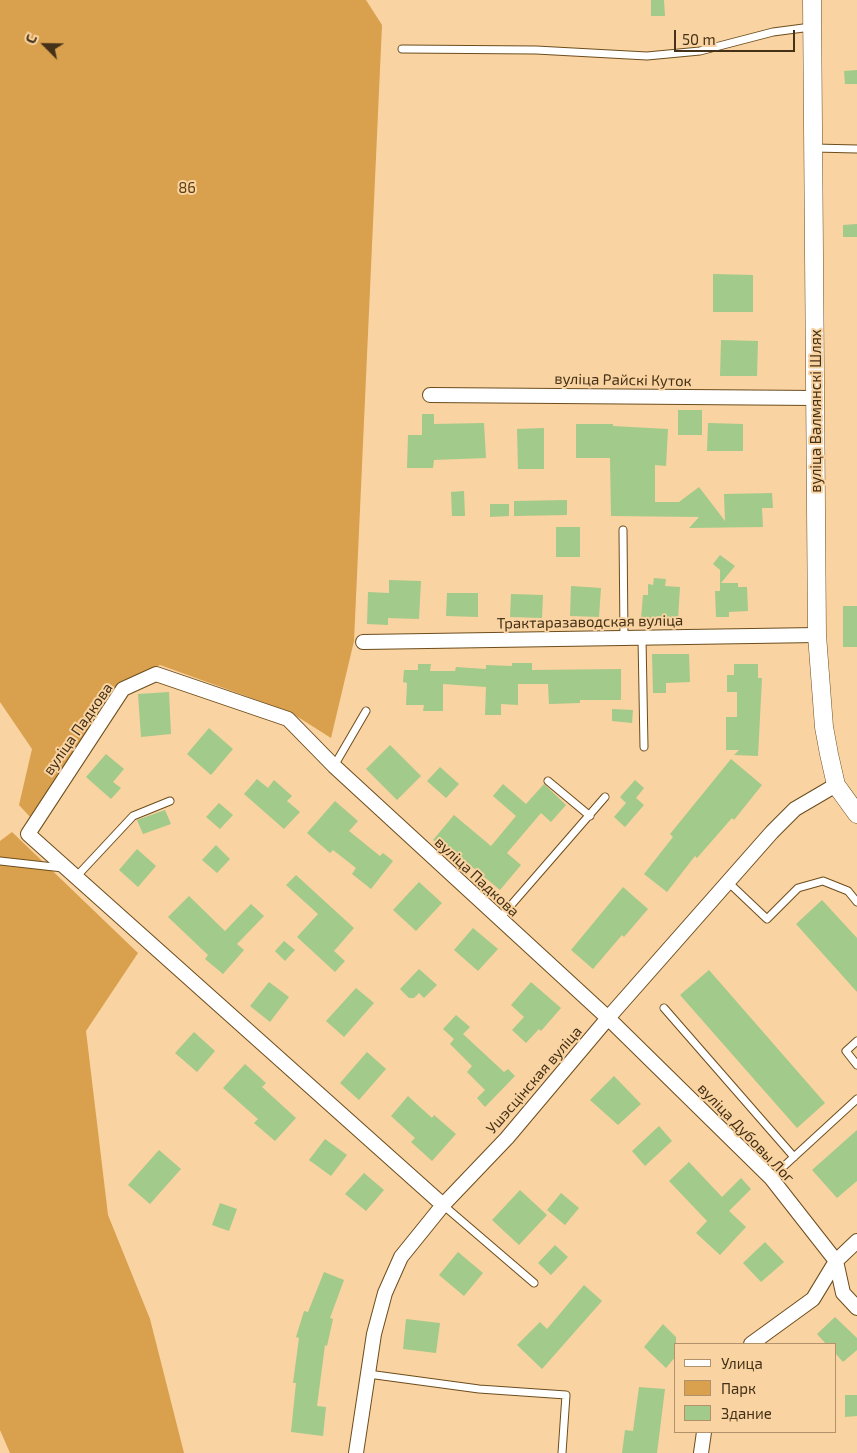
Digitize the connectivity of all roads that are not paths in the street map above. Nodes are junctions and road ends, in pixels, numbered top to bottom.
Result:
1 (812, 0) edge
2 (812, 27) junction
3 (402, 49) dead end
4 (814, 148) junction
5 (857, 149) edge
6 (430, 395) dead end
7 (816, 398) junction
8 (623, 530) dead end
9 (817, 635) junction
10 (624, 638) junction
11 (642, 638) junction
12 (363, 642) dead end
13 (366, 711) dead end
14 (644, 747) dead end
15 (334, 766) junction
16 (548, 782) dead end
17 (836, 784) junction
18 (605, 797) dead end
19 (170, 801) dead end
20 (857, 814) edge
21 (590, 816) junction
22 (0, 862) edge
23 (71, 873) junction
24 (728, 882) junction
25 (857, 902) edge
26 (499, 919) junction
27 (664, 1008) dead end
28 (608, 1018) junction
29 (857, 1041) edge
30 (857, 1065) edge
31 (857, 1099) edge
32 (794, 1157) junction
33 (771, 1178) junction
34 (443, 1206) junction
35 (857, 1241) edge
36 (836, 1261) junction
37 (534, 1283) dead end
38 (857, 1308) edge
39 (752, 1343) edge
40 (368, 1374) junction
41 (704, 1433) edge
42 (356, 1453) edge
43 (562, 1453) edge
44 (701, 1453) edge

1 - 2 street, вуліца Валмянскі Шлях
2 - 3 lane
2 - 4 street, вуліца Валмянскі Шлях
4 - 5 lane
4 - 7 street, вуліца Валмянскі Шлях
6 - 7 street, вуліца Райскі Куток
7 - 9 street, вуліца Валмянскі Шлях
8 - 10 lane
9 - 11 street, Трактаразаводская вуліца
9 - 17 street, вуліца Валмянскі Шлях
10 - 11 street, Трактаразаводская вуліца
10 - 12 street, Трактаразаводская вуліца
11 - 14 lane
13 - 15 lane
15 - 23 street, вуліца Падкова
15 - 26 street, вуліца Падкова
16 - 21 lane
17 - 20 street, вуліца Валмянскі Шлях
17 - 24 street, Ушэсцінская вуліца
18 - 21 lane
19 - 23 lane
21 - 26 lane
22 - 23 lane
23 - 34 street, вуліца Падкова
24 - 25 lane
24 - 28 street, Ушэсцінская вуліца
26 - 28 street, вуліца Падкова
27 - 32 lane
28 - 33 street, вуліца Дубовы Лог
28 - 34 street, Ушэсцінская вуліца
29 - 30 lane
31 - 32 lane
32 - 33 lane
33 - 36 street, вуліца Дубовы Лог
34 - 37 lane
34 - 40 street, Ушэсцінская вуліца
35 - 36 street
36 - 38 street, вуліца Дубовы Лог
36 - 39 street
40 - 42 street, Ушэсцінская вуліца
40 - 43 lane
41 - 44 street

